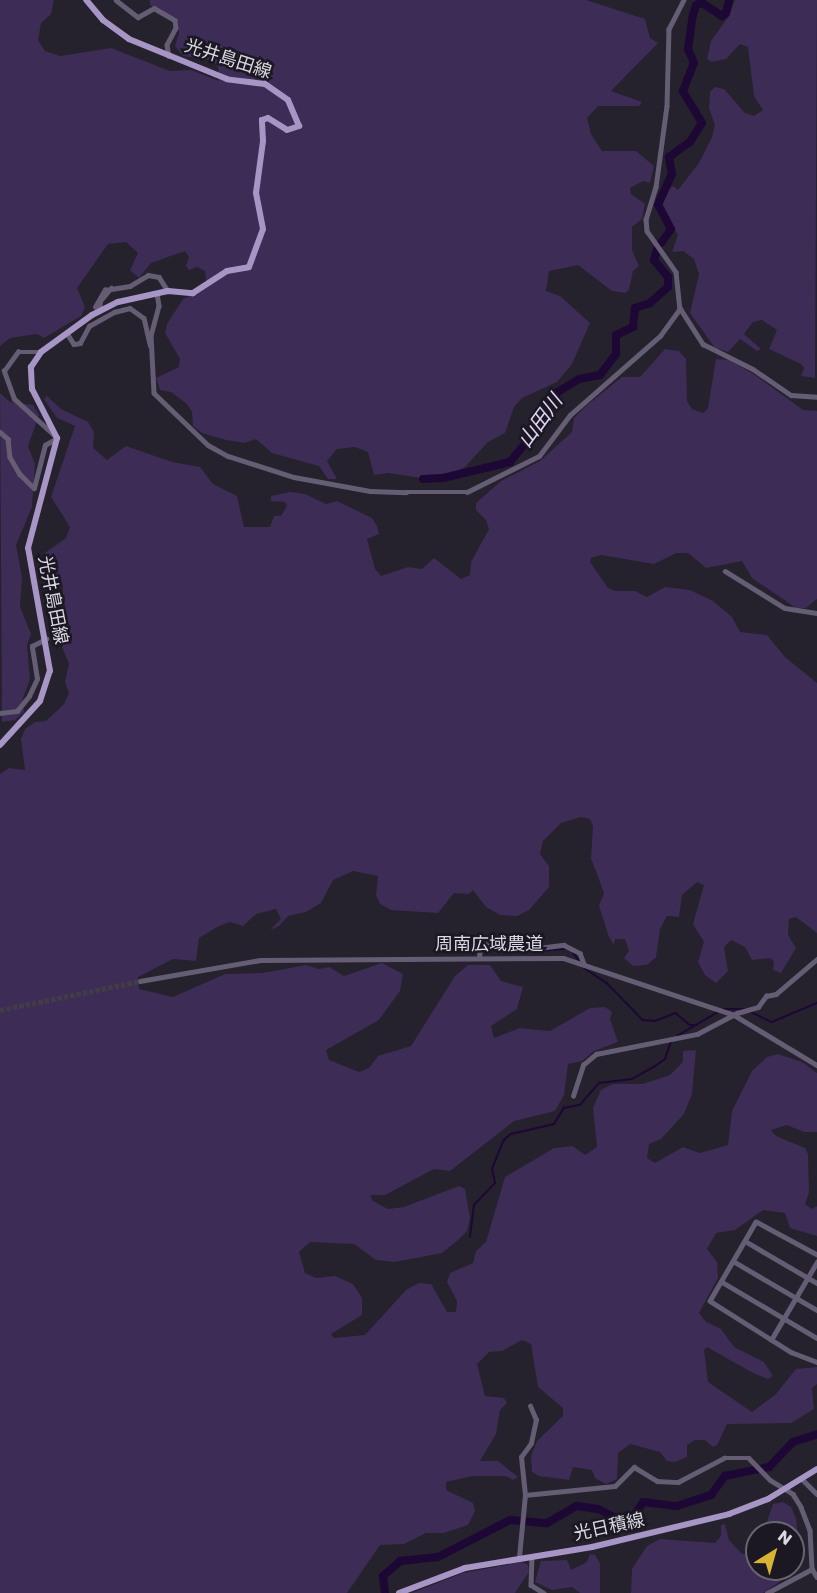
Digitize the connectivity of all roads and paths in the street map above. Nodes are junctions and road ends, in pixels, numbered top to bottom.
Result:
1 (86, 0) edge
2 (116, 0) edge
3 (684, 0) edge
4 (169, 56) junction
5 (168, 291) junction
6 (157, 293) junction
7 (680, 308) junction
8 (97, 309) junction
9 (67, 333) junction
10 (152, 350) junction
11 (41, 352) junction
12 (817, 397) edge
13 (0, 432) edge
14 (57, 438) junction
15 (725, 571) dead end
16 (817, 613) edge
17 (46, 639) junction
18 (0, 713) edge
19 (0, 745) edge
20 (479, 957) junction
21 (817, 959) edge
22 (584, 964) junction
23 (140, 981) tunnel mouth
24 (734, 1015) junction
25 (817, 1065) edge
26 (573, 1096) dead end
27 (745, 1241) junction
28 (817, 1256) edge
29 (734, 1261) junction
30 (817, 1262) edge
31 (808, 1278) junction
32 (722, 1282) junction
33 (817, 1283) edge
34 (796, 1298) junction
35 (817, 1310) edge
36 (784, 1319) junction
37 (817, 1338) edge
38 (771, 1340) junction
39 (817, 1362) edge
40 (530, 1406) dead end
41 (817, 1469) edge
42 (802, 1479) junction
43 (786, 1488) junction
44 (817, 1494) edge
45 (525, 1495) junction
46 (532, 1556) junction
47 (519, 1557) junction
48 (812, 1569) junction
49 (817, 1578) edge
50 (399, 1593) edge
51 (544, 1593) edge
52 (767, 1593) edge

1 - 4 main road, 光井島田線
2 - 4 street
3 - 7 street
4 - 5 main road, 光井島田線
5 - 6 main road, 光井島田線
5 - 8 street
6 - 8 main road, 光井島田線
6 - 10 street
7 - 10 street
7 - 12 street
8 - 9 main road, 光井島田線
9 - 10 street
9 - 11 main road, 光井島田線
11 - 14 main road
11 - 14 street
13 - 14 street
14 - 17 main road, 光井島田線
15 - 16 street
17 - 18 street
17 - 19 main road, 光井島田線
20 - 22 street, 周南広域農道
20 - 22 street
20 - 23 street, 周南広域農道
21 - 24 street
22 - 24 street, 周南広域農道
24 - 25 street, 周南広域農道
24 - 26 street
27 - 28 street
27 - 29 street
27 - 31 street
29 - 32 street
29 - 34 street
30 - 31 street
31 - 33 street
31 - 34 street
32 - 36 street
32 - 38 street
34 - 35 street
34 - 36 street
36 - 37 street
36 - 38 street
38 - 39 street
40 - 45 street
41 - 42 main road, 光日積線
42 - 43 main road, 光日積線
42 - 44 street
43 - 45 street
43 - 46 main road, 光日積線
43 - 48 street
45 - 47 street
46 - 47 main road, 光日積線
46 - 51 street
47 - 50 main road, 光日積線
48 - 49 street
48 - 52 street

